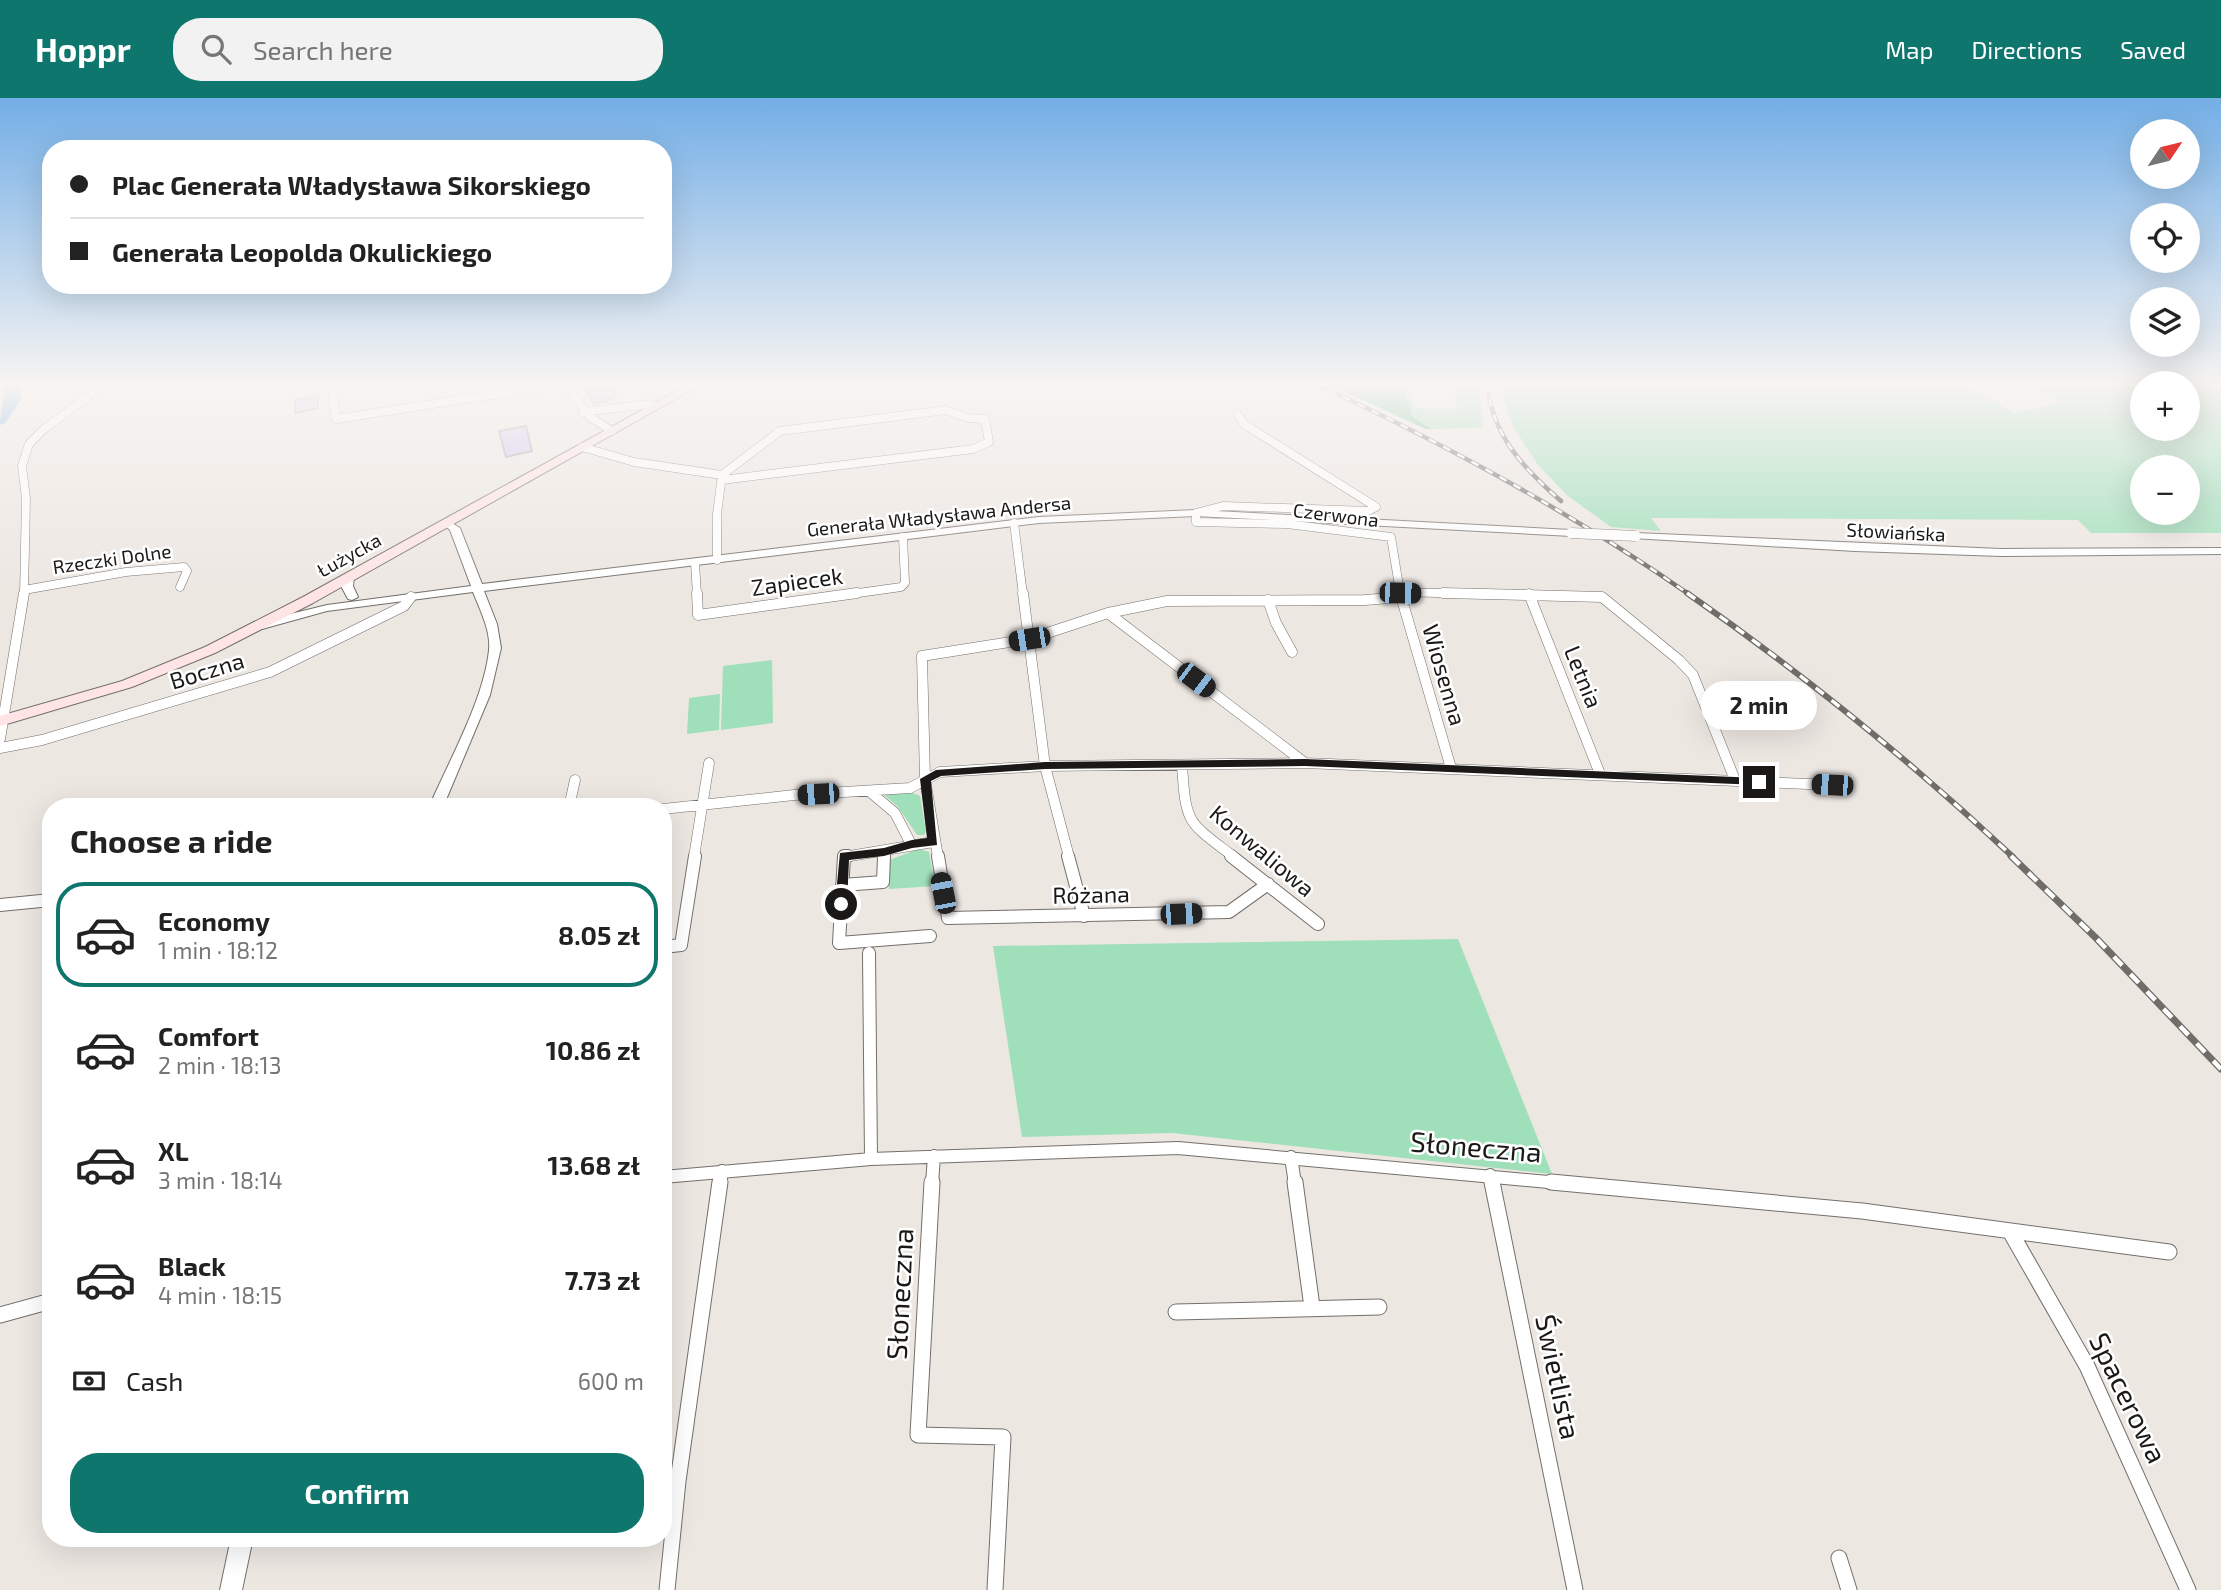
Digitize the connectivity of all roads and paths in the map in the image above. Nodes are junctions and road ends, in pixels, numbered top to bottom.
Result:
1 (26, 453) edge
2 (572, 453) edge
3 (602, 453) edge
4 (751, 453) edge
5 (933, 453) edge
6 (1290, 453) edge
7 (722, 477) junction
8 (1196, 513) junction
9 (447, 523) junction
10 (1014, 523) junction
11 (1571, 533) joint
12 (903, 537) junction
13 (2221, 551) edge
14 (717, 560) junction
15 (695, 563) junction
16 (348, 577) junction
17 (180, 587) dead end
18 (24, 590) junction
19 (477, 590) junction
20 (1529, 594) junction
21 (1401, 595) junction
22 (352, 597) junction
23 (411, 597) junction
24 (398, 598) junction
25 (308, 600) junction
26 (1268, 600) junction
27 (332, 607) junction
28 (1108, 613) junction
29 (258, 627) junction
30 (1029, 639) junction
31 (1292, 652) dead end
32 (2, 720) edge
33 (0, 739) edge
34 (0, 748) edge
35 (709, 763) dead end
36 (1305, 763) junction
37 (1182, 765) junction
38 (1045, 766) junction
39 (1451, 768) junction
40 (1601, 774) junction
41 (925, 779) junction
42 (575, 780) dead end
43 (1735, 780) junction
44 (1832, 785) dead end
45 (869, 791) junction
46 (440, 798) edge
47 (571, 798) edge
48 (704, 805) junction
49 (672, 808) edge
50 (933, 842) junction
51 (912, 844) junction
52 (884, 852) junction
53 (1268, 884) junction
54 (842, 885) junction
55 (42, 901) edge
56 (0, 905) edge
57 (1084, 916) junction
58 (1318, 924) dead end
59 (930, 936) dead end
60 (672, 946) edge
61 (869, 953) dead end
62 (934, 1156) junction
63 (1291, 1157) junction
64 (871, 1158) junction
65 (722, 1171) junction
66 (1490, 1175) junction
67 (672, 1176) edge
68 (2011, 1233) junction
69 (2169, 1252) dead end
70 (42, 1303) edge
71 (1312, 1307) junction
72 (1379, 1307) dead end
73 (1176, 1312) dead end
74 (0, 1315) edge
75 (672, 1540) edge
76 (240, 1547) edge
77 (671, 1547) edge
78 (1839, 1558) dead end
79 (231, 1590) edge
80 (667, 1590) edge
81 (995, 1590) edge
82 (1575, 1590) edge
83 (1849, 1590) edge
84 (2188, 1590) edge

1 - 18 street, Rzeczki Dolne
2 - 9 main road, Łużycka
3 - 7 street
4 - 7 street
5 - 7 street
6 - 8 street
7 - 14 street
8 - 10 street, Generała Władysława Andersa
8 - 11 street, Generała Władysława Andersa
8 - 21 street, Czerwona
9 - 16 main road, Łużycka
9 - 19 street
10 - 12 street, Generała Władysława Andersa
10 - 30 street
11 - 13 street, Słowiańska, bridge
12 - 14 street, Generała Władysława Andersa
12 - 15 street, Zapiecek
14 - 15 street, Generała Władysława Andersa
15 - 19 street, Generała Władysława Andersa
16 - 22 street
16 - 25 main road, Łużycka
17 - 18 street, Rzeczki Dolne
18 - 32 street, Rzeczki Dolne
19 - 23 street, Generała Władysława Andersa
19 - 46 street
20 - 21 street
20 - 40 street, Letnia
20 - 43 street
21 - 26 street
21 - 39 street, Wiosenna
22 - 24 street, Generała Władysława Andersa
22 - 25 street, Generała Władysława Andersa
23 - 24 street, Generała Władysława Andersa
23 - 34 street, Boczna
24 - 27 street, Generała Władysława Andersa
25 - 27 street, Generała Władysława Andersa
25 - 29 main road, Łużycka
26 - 28 street
26 - 31 street
27 - 29 street, Generała Władysława Andersa
28 - 30 street
28 - 36 street
29 - 32 main road, Łużycka
30 - 38 street
30 - 41 street
32 - 33 street, Rzeczki Dolne
35 - 48 street
36 - 37 street
36 - 39 street
37 - 38 street
37 - 53 street, Konwaliowa
38 - 41 street
38 - 57 street
39 - 40 street
40 - 43 street
41 - 45 street
41 - 50 street
42 - 47 street
43 - 44 street
45 - 48 street
45 - 51 street
48 - 49 street
48 - 60 street
50 - 51 street
50 - 57 street, Różana
51 - 52 street
52 - 54 street
52 - 54 street
53 - 57 street, Różana
53 - 58 street, Konwaliowa
54 - 59 street
55 - 56 street
61 - 64 street
62 - 63 street, Słoneczna
62 - 64 street, Słoneczna
62 - 81 street, Słoneczna
63 - 66 street, Słoneczna
63 - 71 street
64 - 65 street, Słoneczna
65 - 67 street, Słoneczna
65 - 75 street
66 - 68 street, Słoneczna
66 - 82 street, Świetlista
68 - 69 street, Słoneczna
68 - 84 street, Spacerowa
70 - 74 street
71 - 72 street
71 - 73 street
76 - 79 street
77 - 80 street
78 - 83 street

